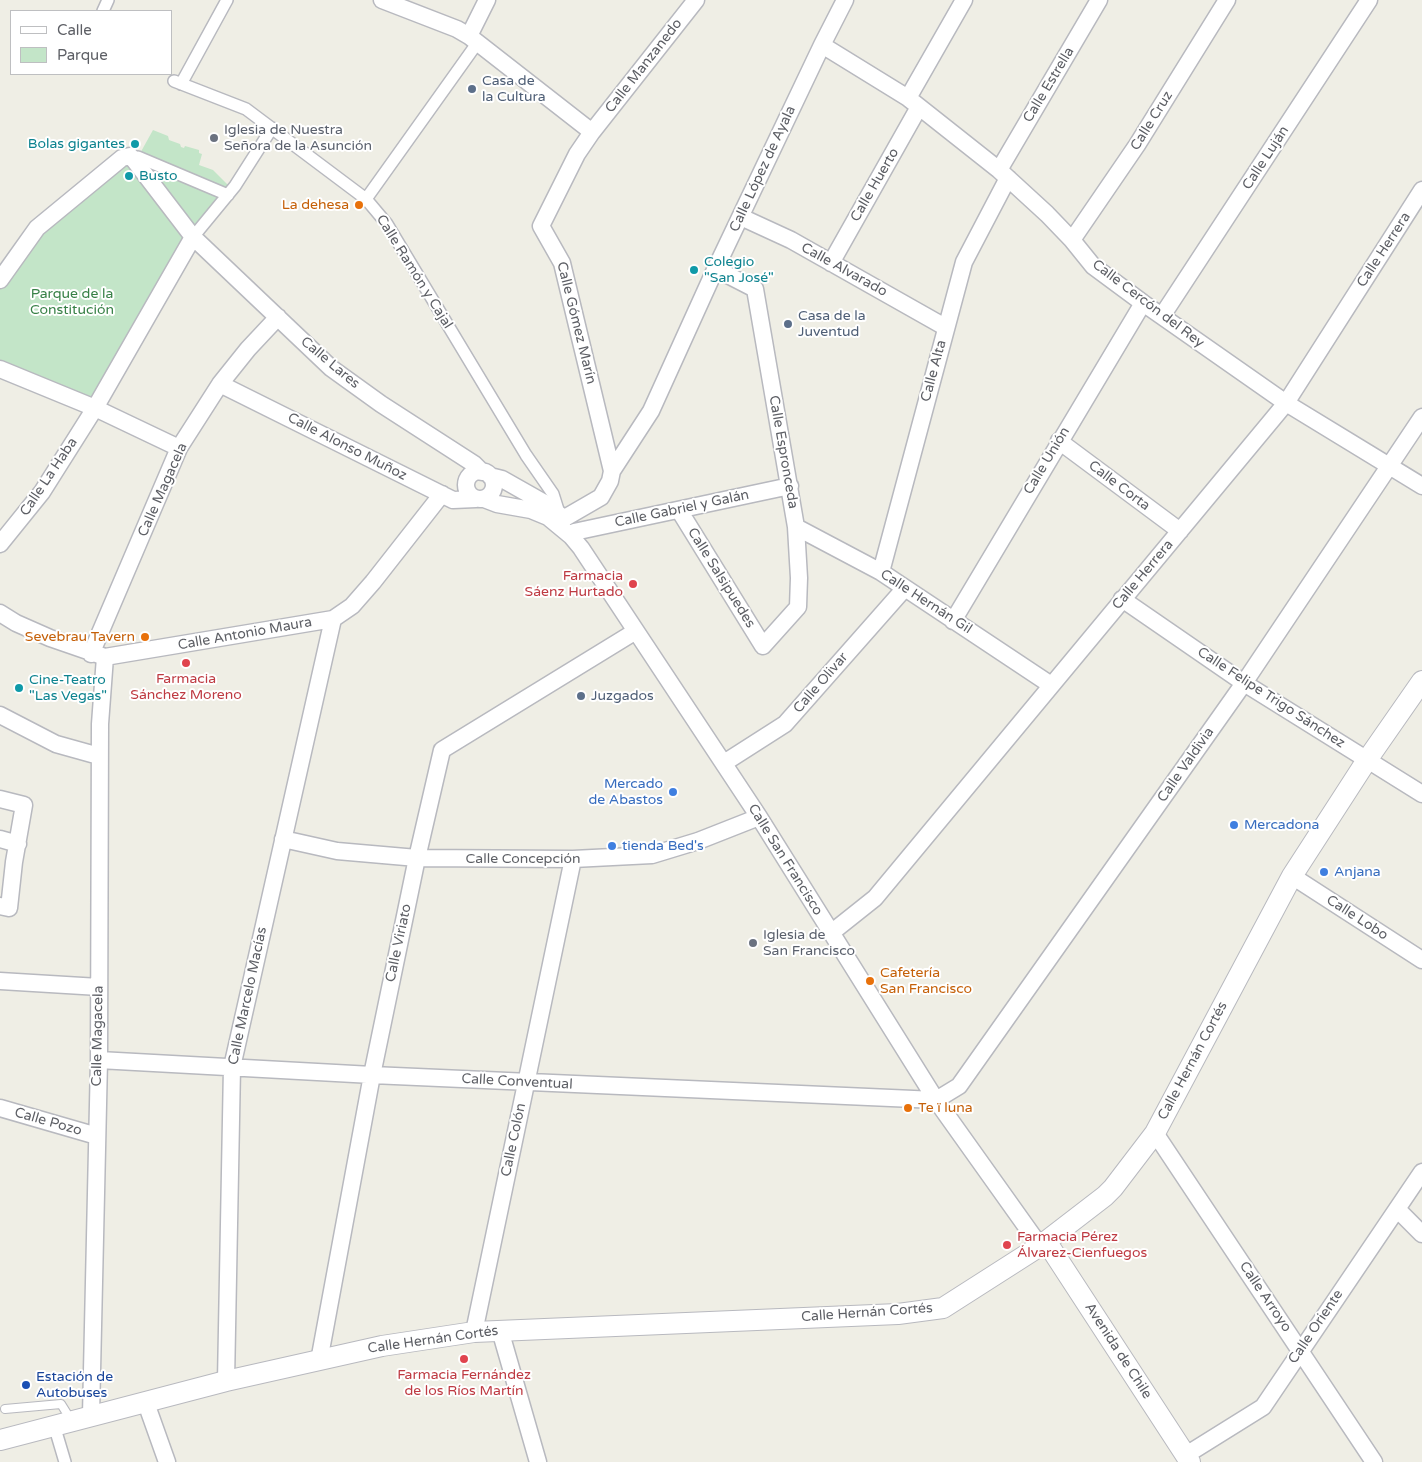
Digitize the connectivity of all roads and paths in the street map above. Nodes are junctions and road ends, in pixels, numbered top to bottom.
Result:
1 (227, 0) edge
2 (382, 0) edge
3 (486, 0) edge
4 (696, 0) edge
5 (845, 0) edge
6 (964, 0) edge
7 (1099, 0) edge
8 (1227, 0) edge
9 (1369, 0) edge
10 (473, 39) junction
11 (822, 45) junction
12 (914, 103) junction
13 (272, 128) junction
14 (592, 132) junction
15 (138, 157) dead end
16 (1004, 174) junction
17 (1422, 190) edge
18 (228, 195) junction
19 (366, 199) junction
20 (741, 217) junction
21 (193, 237) junction
22 (1072, 240) junction
23 (831, 263) junction
24 (5, 266) edge
25 (716, 269) junction
26 (0, 280) edge
27 (1143, 303) junction
28 (1162, 316) junction
29 (278, 317) junction
30 (945, 327) junction
31 (0, 369) edge
32 (220, 384) junction
33 (1286, 403) junction
34 (95, 408) junction
35 (1422, 417) edge
36 (1059, 441) junction
37 (179, 448) junction
38 (1388, 466) junction
39 (612, 471) junction
40 (486, 474) junction
41 (790, 486) junction
42 (1422, 486) edge
43 (442, 494) junction
44 (601, 497) junction
45 (480, 499) junction
46 (679, 510) junction
47 (562, 517) junction
48 (605, 525) junction
49 (796, 527) junction
50 (1180, 531) junction
51 (574, 532) junction
52 (0, 544) edge
53 (581, 548) junction
54 (881, 572) junction
55 (905, 588) junction
56 (1122, 599) junction
57 (0, 613) edge
58 (333, 619) junction
59 (953, 621) junction
60 (636, 631) junction
61 (763, 646) joint
62 (98, 656) junction
63 (1422, 681) edge
64 (1244, 683) junction
65 (1052, 686) junction
66 (0, 716) edge
67 (100, 756) junction
68 (1367, 760) junction
69 (724, 764) junction
70 (1422, 794) edge
71 (0, 799) edge
72 (759, 818) junction
73 (0, 839) edge
74 (283, 839) junction
75 (18, 844) junction
76 (417, 858) junction
77 (573, 859) junction
78 (7, 860) edge
79 (1292, 876) junction
80 (0, 906) edge
81 (831, 933) junction
82 (1422, 960) edge
83 (0, 981) edge
84 (99, 987) junction
85 (99, 1060) junction
86 (232, 1067) junction
87 (372, 1076) junction
88 (526, 1082) junction
89 (936, 1100) junction
90 (0, 1108) edge
91 (1155, 1133) junction
92 (97, 1136) junction
93 (1422, 1172) edge
94 (1397, 1210) junction
95 (1422, 1234) edge
96 (1043, 1243) junction
97 (500, 1330) junction
98 (474, 1332) junction
99 (1300, 1350) junction
100 (318, 1360) junction
101 (226, 1381) junction
102 (146, 1403) junction
103 (5, 1410) dead end
104 (92, 1415) junction
105 (63, 1423) junction
106 (0, 1440) edge
107 (1188, 1458) edge
108 (65, 1462) edge
109 (167, 1462) edge
110 (538, 1462) edge
111 (1374, 1462) edge

1 - 13 street, Calle Ramón y Cajal
2 - 10 street
3 - 10 street
4 - 14 street, Calle Manzanedo
5 - 11 street, Calle López de Ayala
6 - 12 street, Calle Huerto
7 - 16 street, Calle Estrella
8 - 22 street, Calle Cruz
9 - 28 street, Calle Luján
10 - 14 street
10 - 19 street
11 - 12 street, Calle Cercón del Rey
11 - 20 street, Calle López de Ayala
12 - 16 street, Calle Cercón del Rey
12 - 23 street, Calle Huerto
13 - 18 street
13 - 19 street, Calle Ramón y Cajal
14 - 39 street, Calle Gómez Marín
15 - 18 street
16 - 22 street, Calle Cercón del Rey
16 - 30 street, Calle Alta
17 - 33 street, Calle Herrera
18 - 21 street
19 - 47 street, Calle Ramón y Cajal
20 - 23 street, Calle Alvarado
20 - 25 street, Calle López de Ayala
21 - 24 street
21 - 29 street, Calle Lares
21 - 34 street
22 - 27 street, Calle Cercón del Rey
23 - 30 street, Calle Alvarado
24 - 26 street
25 - 39 street, Calle López de Ayala
25 - 41 street, Calle Espronceda
27 - 28 street, Calle Cercón del Rey
27 - 36 street, Calle Unión
28 - 33 street, Calle Cercón del Rey
29 - 32 street, Calle Magacela
29 - 40 street, Calle Lares
30 - 54 street, Calle Alta
31 - 34 street
32 - 37 street, Calle Magacela
32 - 43 street, Calle Alonso Muñoz
33 - 38 street, Calle Cercón del Rey
33 - 50 street, Calle Herrera
34 - 37 street
34 - 52 street, Calle La Haba
35 - 38 street, Calle Valdivia
36 - 50 street, Calle Corta
36 - 59 street, Calle Unión
37 - 62 street, Calle Magacela
38 - 42 street, Calle Cercón del Rey
38 - 64 street, Calle Valdivia
39 - 44 street
40 - 45 street
40 - 45 street
40 - 47 street, Calle Lares
41 - 46 street, Calle Gabriel y Galán
41 - 49 street, Calle Espronceda
43 - 45 street, Calle Alonso Muñoz
43 - 58 street, Calle Antonio Maura
44 - 47 street
44 - 48 street
45 - 53 street, Calle Alonso Muñoz
46 - 48 street, Calle Gabriel y Galán
46 - 61 street, Calle Salsipuedes
47 - 51 street, Calle Lares
48 - 51 street, Calle Gabriel y Galán
49 - 54 street, Calle Hernán Gil
49 - 61 street, Calle Espronceda
50 - 56 street, Calle Herrera
51 - 53 street, Calle Lares
53 - 60 street, Calle San Francisco
54 - 55 street, Calle Hernán Gil
55 - 59 street, Calle Hernán Gil
55 - 69 street, Calle Olivar
56 - 64 street, Calle Felipe Trigo Sánchez
56 - 65 street, Calle Herrera
57 - 62 street
58 - 62 street, Calle Antonio Maura
58 - 74 street, Calle Marcelo Macías
59 - 65 street, Calle Hernán Gil
60 - 69 street, Calle San Francisco
60 - 76 street, Calle Viriato
62 - 67 street, Calle Magacela
63 - 68 street, Calle Hernán Cortés
64 - 68 street, Calle Felipe Trigo Sánchez
64 - 89 street, Calle Valdivia
65 - 81 street, Calle Herrera
66 - 67 street
67 - 84 street, Calle Magacela
68 - 70 street, Calle Felipe Trigo Sánchez
68 - 79 street, Calle Hernán Cortés
69 - 72 street, Calle San Francisco
71 - 75 street
72 - 77 street, Calle Concepción
72 - 81 street, Calle San Francisco
73 - 75 street
74 - 76 street, Calle Concepción
74 - 86 street, Calle Marcelo Macías
75 - 78 street
76 - 77 street, Calle Concepción
76 - 87 street, Calle Viriato
77 - 88 street, Calle Colón
78 - 80 street
79 - 82 street, Calle Lobo
79 - 91 street, Calle Hernán Cortés
81 - 89 street, Calle San Francisco
83 - 84 street
84 - 85 street, Calle Magacela
85 - 86 street, Calle Conventual
85 - 92 street, Calle Magacela
86 - 87 street, Calle Conventual
86 - 101 street, Calle Marcelo Macías
87 - 88 street, Calle Conventual
87 - 100 street, Calle Viriato
88 - 89 street, Calle Conventual
88 - 98 street, Calle Colón
89 - 96 street, Calle San Francisco
90 - 92 street, Calle Pozo
91 - 96 street, Calle Hernán Cortés
91 - 99 street, Calle Arroyo
92 - 104 street, Calle Magacela
93 - 94 street, Calle Oriente
94 - 95 street
94 - 99 street, Calle Oriente
96 - 97 street, Calle Hernán Cortés
96 - 107 street, Avenida de Chile
97 - 98 street, Calle Hernán Cortés
97 - 110 street
98 - 100 street, Calle Hernán Cortés
99 - 107 street, Calle Oriente
99 - 111 street, Calle Arroyo
100 - 101 street, Calle Hernán Cortés
101 - 102 street, Calle Hernán Cortés
102 - 104 street, Calle Hernán Cortés
102 - 109 street
103 - 105 lane
104 - 105 street, Calle Hernán Cortés
105 - 106 street, Calle Hernán Cortés
105 - 108 street

